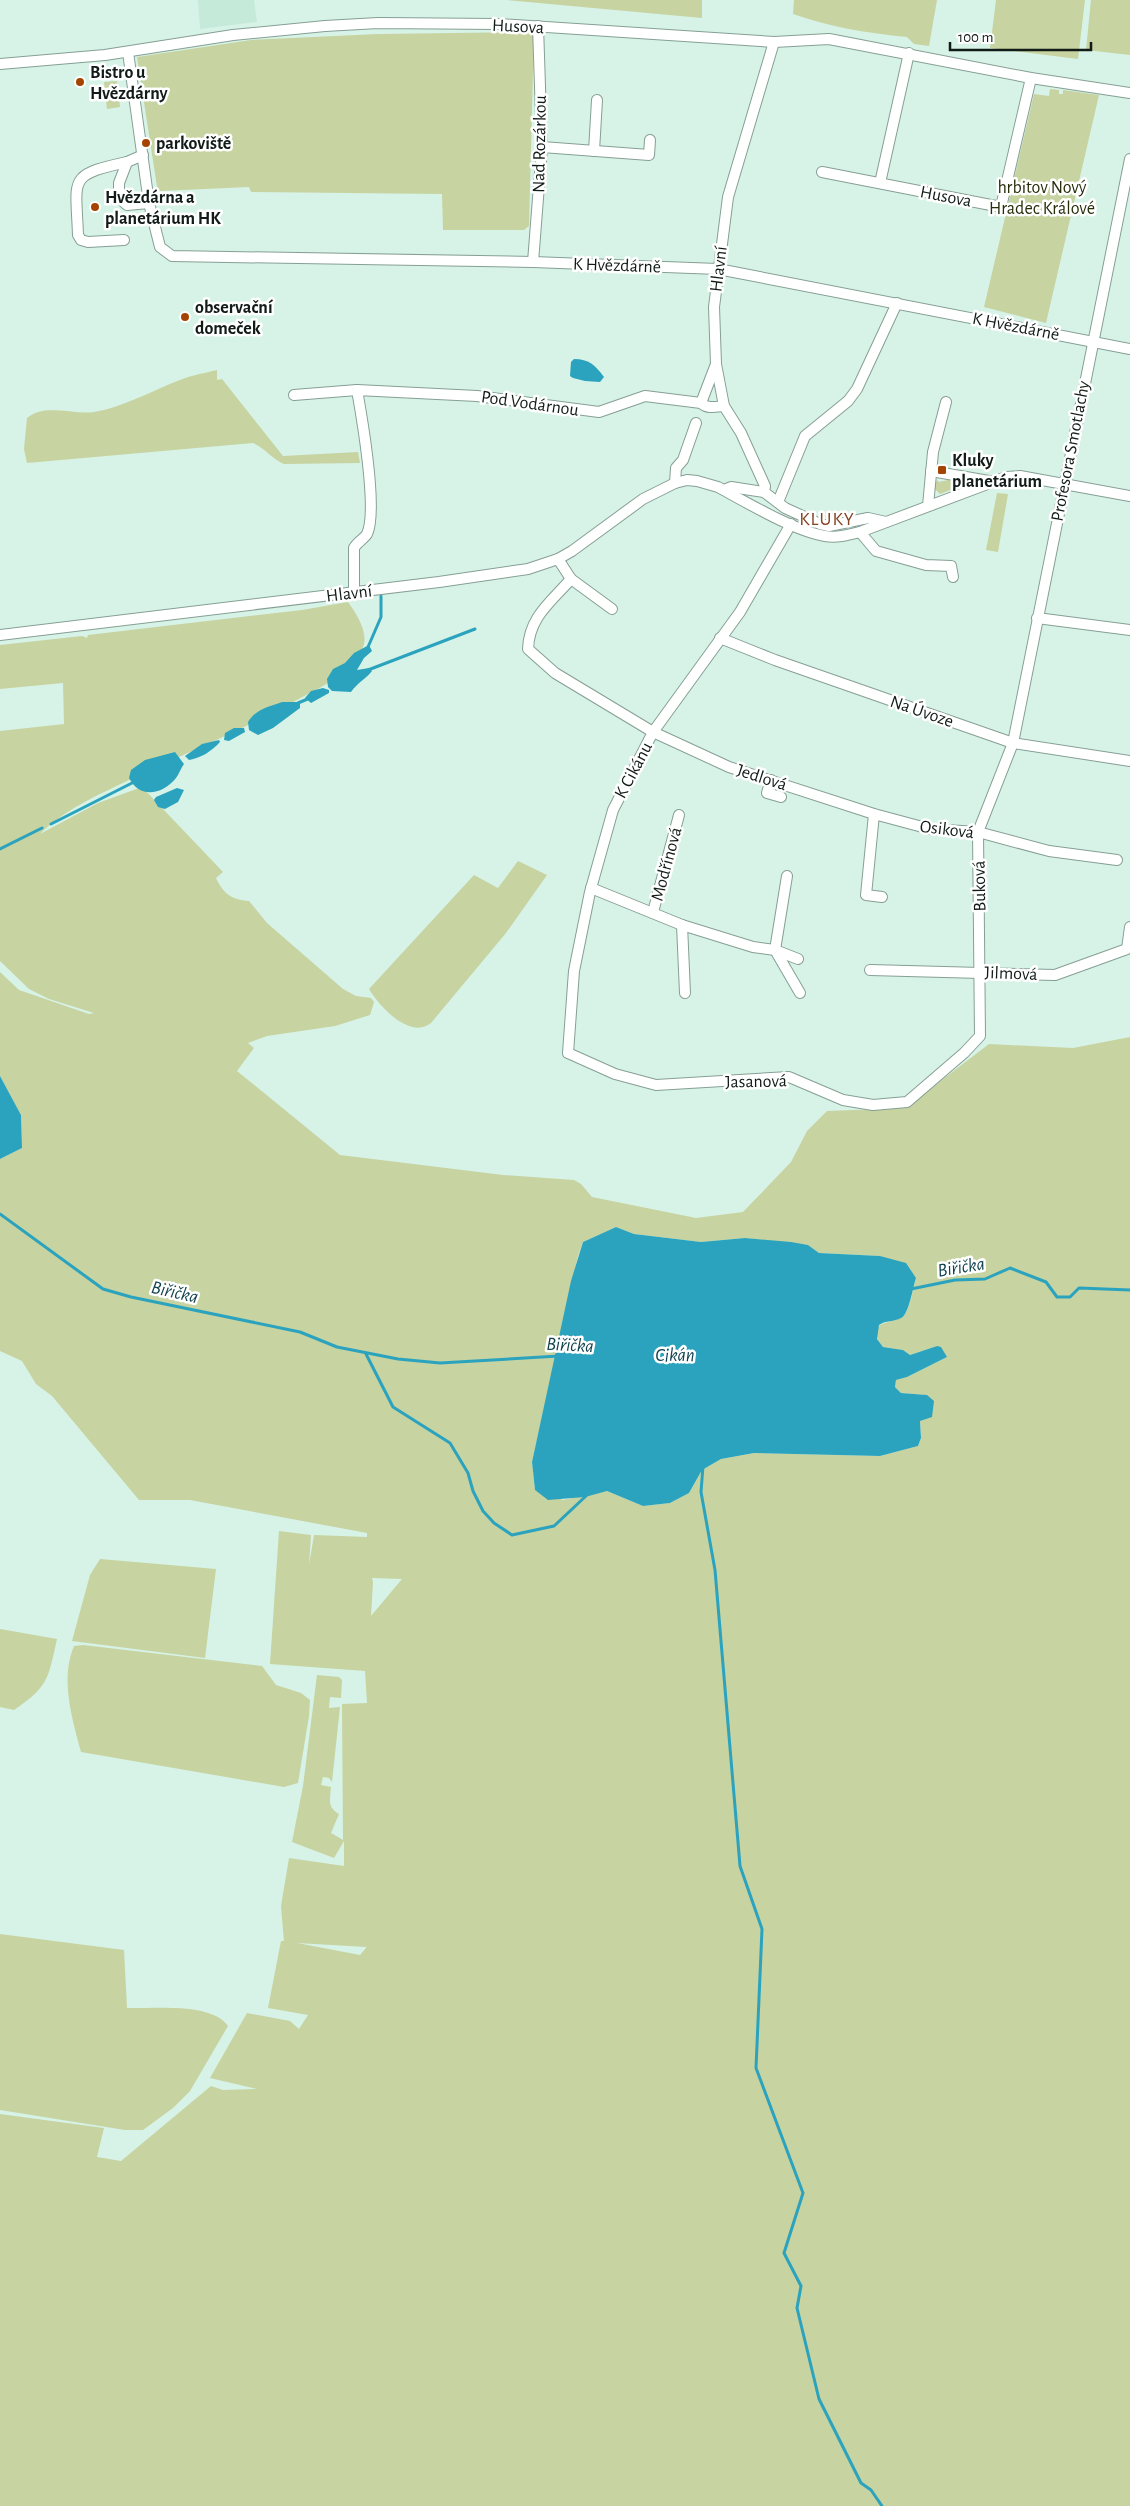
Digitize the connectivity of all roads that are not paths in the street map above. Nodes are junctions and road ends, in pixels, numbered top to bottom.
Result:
1 (538, 26) junction
2 (774, 42) junction
3 (128, 52) junction
4 (909, 54) junction
5 (0, 64) edge
6 (1030, 78) junction
7 (1130, 93) edge
8 (597, 100) dead end
9 (650, 140) dead end
10 (542, 147) junction
11 (594, 151) junction
12 (143, 155) junction
13 (1130, 159) edge
14 (127, 162) junction
15 (822, 172) dead end
16 (880, 183) junction
17 (149, 202) junction
18 (124, 240) dead end
19 (533, 262) junction
20 (718, 269) junction
21 (897, 304) junction
22 (1092, 341) junction
23 (1130, 348) edge
24 (716, 364) junction
25 (358, 390) junction
26 (294, 395) dead end
27 (700, 402) junction
28 (946, 402) dead end
29 (724, 406) junction
30 (696, 423) dead end
31 (931, 471) junction
32 (991, 481) junction
33 (674, 483) junction
34 (1064, 484) junction
35 (724, 490) junction
36 (764, 492) junction
37 (1130, 496) edge
38 (778, 502) junction
39 (928, 506) junction
40 (887, 522) junction
41 (791, 524) junction
42 (860, 532) junction
43 (558, 559) junction
44 (953, 577) dead end
45 (571, 579) junction
46 (354, 593) junction
47 (612, 609) dead end
48 (1037, 618) junction
49 (1130, 630) edge
50 (0, 635) edge
51 (720, 638) junction
52 (653, 732) junction
53 (1013, 743) junction
54 (1130, 761) edge
55 (771, 780) junction
56 (782, 797) dead end
57 (874, 814) junction
58 (679, 815) dead end
59 (978, 832) junction
60 (1117, 860) dead end
61 (787, 876) dead end
62 (591, 888) junction
63 (882, 897) dead end
64 (653, 912) junction
65 (682, 925) junction
66 (1130, 927) edge
67 (775, 950) junction
68 (798, 959) dead end
69 (870, 970) dead end
70 (981, 971) junction
71 (685, 993) dead end
72 (800, 993) dead end
73 (980, 1036) joint
74 (568, 1054) joint

1 - 2 street, Husova
1 - 3 street, Husova
1 - 10 street, Nad Rozárkou
2 - 4 street, Husova
2 - 20 street, Hlavní
3 - 5 street, Husova
3 - 12 street, K Hvězdárně
4 - 6 street, Husova
4 - 16 street
6 - 7 street, Husova
6 - 16 street, Husova
8 - 11 street
9 - 11 street
10 - 11 street
10 - 19 street, Nad Rozárkou
12 - 14 street
12 - 17 street, K Hvězdárně
13 - 22 street, Profesora Smotlachy
14 - 17 street
14 - 18 street
15 - 16 street, Husova
17 - 19 street, K Hvězdárně
19 - 20 street, K Hvězdárně
20 - 21 street, K Hvězdárně
20 - 24 street, Hlavní
21 - 22 street, K Hvězdárně
21 - 38 street
22 - 23 street, K Hvězdárně
22 - 34 street, Profesora Smotlachy
24 - 27 street
24 - 29 street, Hlavní
25 - 26 street, Pod Vodárnou
25 - 27 street, Pod Vodárnou
25 - 46 street
27 - 29 street, Pod Vodárnou
28 - 31 street
29 - 36 street, Hlavní
30 - 33 street
31 - 32 street, Hlavní
31 - 39 street
32 - 34 street, Hlavní
32 - 39 street, Hlavní
33 - 35 street, Hlavní
33 - 43 street, Hlavní
34 - 37 street, Hlavní
34 - 48 street, Profesora Smotlachy
35 - 36 street, Hlavní
35 - 41 street, Hlavní
36 - 38 street, Hlavní
38 - 40 street, Hlavní
39 - 40 street, Hlavní
40 - 42 street, Hlavní
41 - 42 street, Hlavní
41 - 51 street, K Cikánu
42 - 44 street
43 - 45 street
43 - 46 street, Hlavní
45 - 47 street
45 - 52 street, Jedlová
46 - 50 street, Hlavní
48 - 49 street
48 - 53 street, Profesora Smotlachy
51 - 52 street, K Cikánu
51 - 53 street, Na Úvoze
52 - 55 street, Jedlová
52 - 62 street, K Cikánu
53 - 54 street, Na Úvoze
53 - 59 street, Buková
55 - 56 street
55 - 57 street, Jedlová
57 - 59 street, Osiková
57 - 63 street
58 - 64 street, Modřínová
59 - 60 street, Osiková
59 - 70 street, Buková
61 - 67 street
62 - 64 street, Modřínová
62 - 74 street, K Cikánu
64 - 65 street, Modřínová
65 - 67 street, Modřínová
65 - 71 street
66 - 70 street, Jilmová
67 - 68 street
67 - 72 street
69 - 70 street, Jilmová
70 - 73 street, Buková
73 - 74 street, Jasanová

